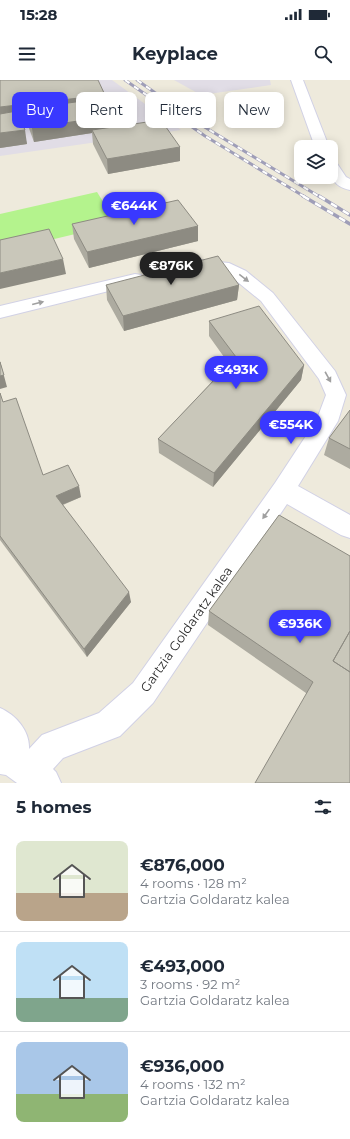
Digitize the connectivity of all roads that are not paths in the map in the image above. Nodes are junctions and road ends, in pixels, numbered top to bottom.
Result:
1 (297, 80) edge
2 (319, 140) edge
3 (338, 176) edge
4 (350, 186) edge
5 (175, 269) edge
6 (153, 275) edge
7 (0, 312) edge
8 (283, 490) junction
9 (350, 527) edge
10 (0, 723) edge
11 (22, 769) edge

1 - 2 street
3 - 4 street
5 -> 8 street, Gartzia Goldaratz kalea
7 -> 6 street
8 - 9 street
8 -> 11 street, Gartzia Goldaratz kalea
10 - 11 street

